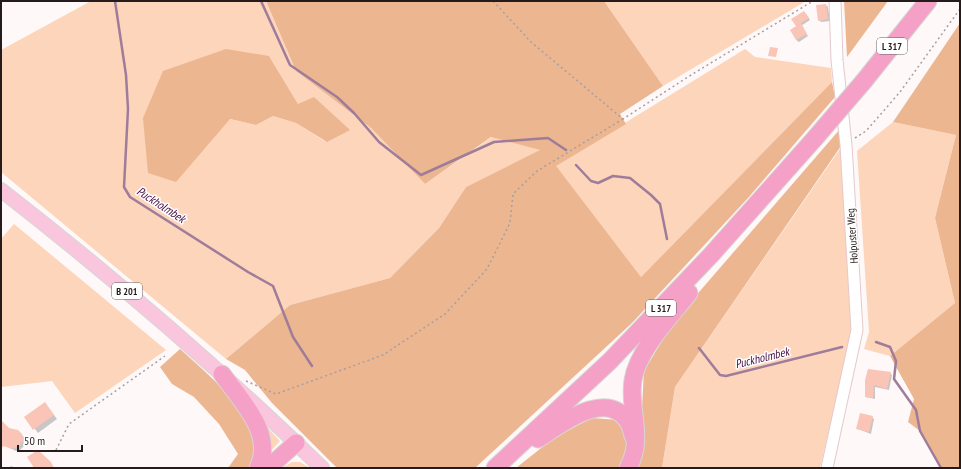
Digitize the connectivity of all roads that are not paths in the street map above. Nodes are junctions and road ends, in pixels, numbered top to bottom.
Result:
1 (835, 1) edge
2 (928, 1) edge
3 (1, 190) edge
4 (711, 255) junction
5 (222, 374) junction
6 (296, 443) junction
7 (636, 444) junction
8 (499, 465) edge
9 (258, 468) edge
10 (268, 468) edge
11 (322, 468) edge
12 (628, 468) edge
13 (827, 468) edge

1 - 13 street, Holpuster Weg
2 - 4 highway, L 317, bridge
3 - 5 main road, B 201
4 - 7 highway
4 - 8 highway, L 317
5 - 6 main road, B 201
5 - 9 highway
6 - 10 highway
6 - 11 main road, B 201
7 - 8 highway
7 - 12 highway

